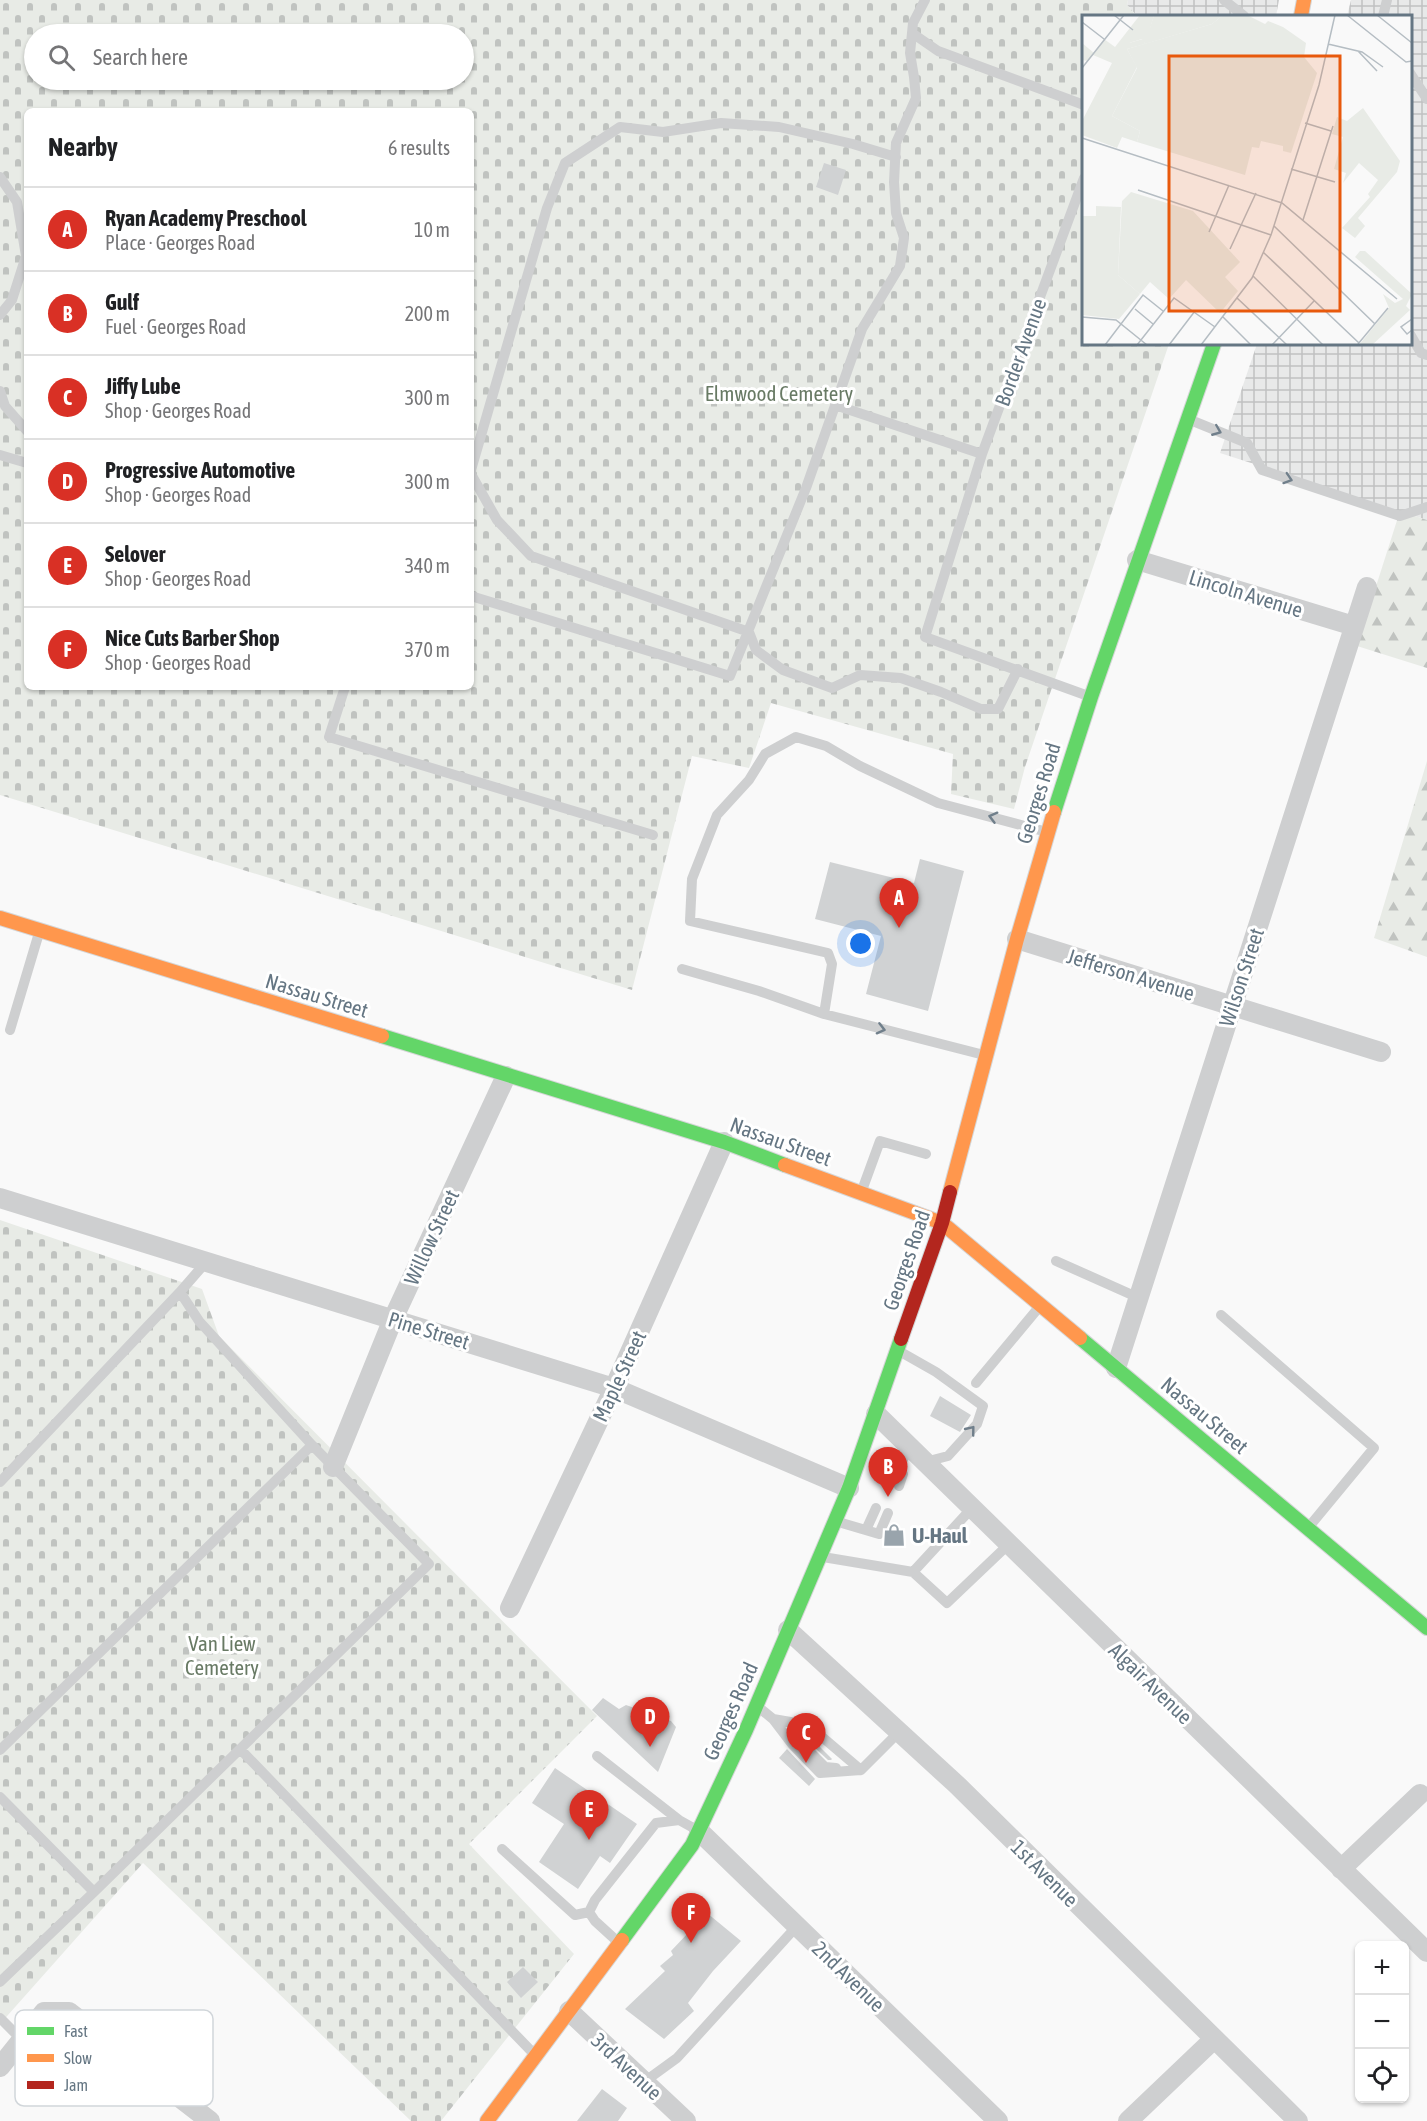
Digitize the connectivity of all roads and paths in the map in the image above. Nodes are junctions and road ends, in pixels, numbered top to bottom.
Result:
1 (925, 0) edge
2 (1224, 0) edge
3 (1304, 0) edge
4 (1387, 0) edge
5 (1244, 15) edge
6 (1301, 15) edge
7 (1383, 15) edge
8 (912, 33) junction
9 (1412, 76) edge
10 (1427, 99) edge
11 (1082, 105) edge
12 (896, 157) junction
13 (0, 177) edge
14 (1082, 181) edge
15 (24, 244) edge
16 (24, 262) edge
17 (0, 315) edge
18 (1412, 337) edge
19 (1214, 345) edge
20 (1427, 355) edge
21 (0, 391) edge
22 (836, 405) junction
23 (1187, 419) junction
24 (24, 427) edge
25 (982, 454) junction
26 (0, 455) edge
27 (24, 462) edge
28 (474, 462) edge
29 (474, 478) edge
30 (1427, 507) edge
31 (1137, 560) junction
32 (1366, 587) dead end
33 (474, 597) edge
34 (1354, 626) junction
35 (750, 632) junction
36 (1018, 669) junction
37 (344, 690) edge
38 (1090, 697) junction
39 (1048, 832) junction
40 (653, 835) dead end
41 (0, 918) edge
42 (40, 930) junction
43 (1017, 939) junction
44 (682, 969) dead end
45 (1232, 1005) junction
46 (824, 1014) junction
47 (10, 1030) dead end
48 (1381, 1052) dead end
49 (987, 1056) junction
50 (506, 1076) junction
51 (724, 1142) junction
52 (926, 1154) dead end
53 (861, 1193) junction
54 (0, 1198) edge
55 (942, 1223) junction
56 (207, 1261) junction
57 (1056, 1261) dead end
58 (180, 1292) junction
59 (1138, 1298) junction
60 (1040, 1306) junction
61 (1221, 1315) dead end
62 (393, 1319) junction
63 (898, 1350) junction
64 (1116, 1368) junction
65 (976, 1383) dead end
66 (614, 1388) junction
67 (876, 1414) junction
68 (312, 1445) junction
69 (909, 1447) junction
70 (925, 1462) junction
71 (333, 1467) junction
72 (0, 1482) edge
73 (893, 1483) dead end
74 (849, 1488) junction
75 (876, 1508) dead end
76 (972, 1508) junction
77 (888, 1513) dead end
78 (835, 1521) junction
79 (1308, 1528) junction
80 (866, 1530) junction
81 (1009, 1544) junction
82 (820, 1556) junction
83 (914, 1572) junction
84 (510, 1608) dead end
85 (1427, 1628) edge
86 (788, 1630) junction
87 (756, 1705) junction
88 (773, 1719) junction
89 (899, 1732) junction
90 (240, 1749) junction
91 (0, 1750) edge
92 (597, 1756) dead end
93 (861, 1770) junction
94 (1420, 1794) dead end
95 (0, 1797) edge
96 (679, 1820) junction
97 (699, 1832) junction
98 (502, 1850) dead end
99 (1341, 1869) junction
100 (94, 1893) junction
101 (589, 1912) junction
102 (797, 1926) junction
103 (620, 1943) junction
104 (1427, 1952) edge
105 (0, 1982) edge
106 (569, 2011) junction
107 (0, 2018) edge
108 (15, 2033) edge
109 (1213, 2040) junction
110 (15, 2049) edge
111 (536, 2055) junction
112 (0, 2067) edge
113 (644, 2082) junction
114 (191, 2106) edge
115 (210, 2121) edge
116 (487, 2121) edge
117 (686, 2121) edge
118 (998, 2121) edge
119 (1128, 2121) edge
120 (1298, 2121) edge

1 - 8 lane
2 - 5 lane
3 - 6 street
4 - 7 lane
8 - 11 lane
8 - 12 lane
9 - 10 lane
12 - 22 lane
12 - 28 lane
13 - 15 lane
14 - 25 lane, Border Avenue
16 - 17 lane
18 - 20 lane
19 - 23 street, Georges Road
21 - 24 lane
22 - 25 lane
22 - 35 lane
23 -> 30 lane
23 - 31 street, Georges Road
25 - 36 lane, Border Avenue
26 - 27 lane
29 - 35 lane
31 - 34 street, Lincoln Avenue
31 - 38 street, Georges Road
32 - 34 street, Wilson Street
33 - 35 lane
34 - 45 street, Wilson Street
35 - 36 lane
36 - 38 lane
37 - 40 lane
38 - 39 street, Georges Road
39 - 43 street, Georges Road
39 -> 46 lane
41 - 42 street, Nassau Street
42 - 47 lane
42 - 50 street, Nassau Street
43 - 45 street, Jefferson Avenue
43 - 49 street, Georges Road
44 - 46 lane
45 - 48 street, Jefferson Avenue
45 - 59 street, Wilson Street
46 -> 49 lane
49 - 55 street, Georges Road
50 - 51 street, Nassau Street
50 - 62 street, Willow Street
51 - 53 street, Nassau Street
51 - 66 street, Maple Street
52 - 53 lane
53 - 55 street, Nassau Street
54 - 56 street, Pine Street
55 - 60 street, Nassau Street
55 - 63 street, Georges Road
56 - 58 lane
56 - 62 street, Pine Street
57 - 59 lane
58 - 68 lane
58 - 72 lane
59 - 64 street, Wilson Street
60 - 64 street, Nassau Street
60 - 65 lane
61 - 79 lane
62 - 66 street, Pine Street
62 - 71 street, Willow Street
63 - 67 street, Georges Road
70 -> 63 lane
64 - 79 street, Nassau Street
66 - 74 street, Pine Street
66 - 84 street, Maple Street
67 - 69 street, Algair Avenue
67 - 74 street, Georges Road
68 - 71 lane
68 - 91 lane
69 - 70 street, Algair Avenue
69 - 73 lane
70 - 76 street, Algair Avenue
71 - 90 lane
74 - 78 street, Georges Road
75 - 80 lane
76 - 81 street, Algair Avenue
76 - 83 lane
77 - 80 lane
78 - 80 lane
78 - 82 street, Georges Road
79 - 85 street, Nassau Street
81 - 83 lane
81 - 99 street, Algair Avenue
82 - 83 lane
82 - 86 street, Georges Road
86 - 87 street, Georges Road
86 - 89 street, 1st Avenue
87 - 88 lane
87 - 97 street, Georges Road
88 - 93 lane
88 - 93 lane
89 - 93 lane
89 - 109 street, 1st Avenue
90 - 100 lane
90 - 111 lane
92 - 96 lane
94 - 99 street
95 - 100 lane
96 - 97 lane
96 - 101 lane
97 - 102 street, 2nd Avenue
97 - 103 street, Georges Road
98 - 101 lane
99 - 104 street, Algair Avenue
100 - 105 lane
101 - 103 lane
102 - 113 lane
102 - 118 street, 2nd Avenue
103 - 106 street, Georges Road
106 - 111 street, Georges Road
106 - 113 street, 3rd Avenue
107 - 108 lane
109 - 119 street
109 - 120 street, 1st Avenue
110 - 112 street
111 - 116 street, Georges Road
113 - 117 street, 3rd Avenue
114 - 115 street

